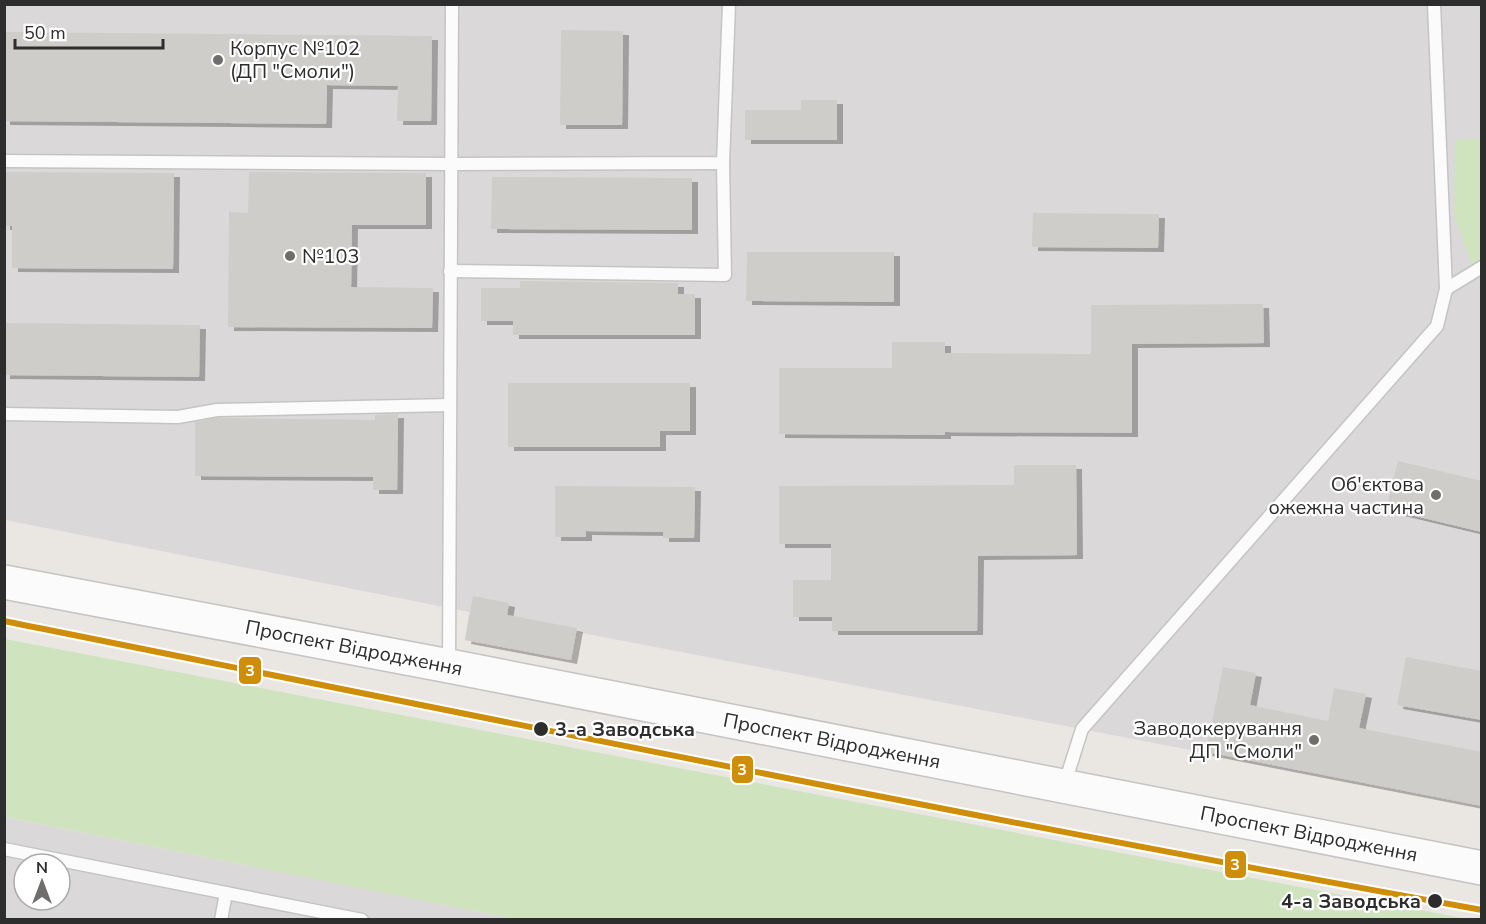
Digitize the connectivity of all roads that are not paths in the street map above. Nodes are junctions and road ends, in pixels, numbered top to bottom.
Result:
1 (452, 4) edge
2 (729, 4) edge
3 (1434, 4) edge
4 (4, 161) edge
5 (723, 163) junction
6 (451, 164) junction
7 (1482, 267) edge
8 (450, 271) junction
9 (1446, 290) junction
10 (450, 405) junction
11 (4, 414) edge
12 (4, 582) edge
13 (449, 666) junction
14 (1064, 786) junction
15 (4, 849) edge
16 (1482, 868) edge
17 (226, 893) junction
18 (221, 920) edge
19 (362, 920) edge

1 - 6 lane
2 - 5 lane
3 - 9 lane
4 - 6 lane
5 - 6 lane
5 - 8 lane
6 - 8 lane
7 - 9 lane
8 - 10 lane
9 - 14 lane
10 - 11 lane
10 - 13 lane
12 - 13 street, Проспект Відродження
13 - 14 street, Проспект Відродження
14 - 16 street, Проспект Відродження
15 - 17 lane
17 - 18 lane
17 - 19 lane

